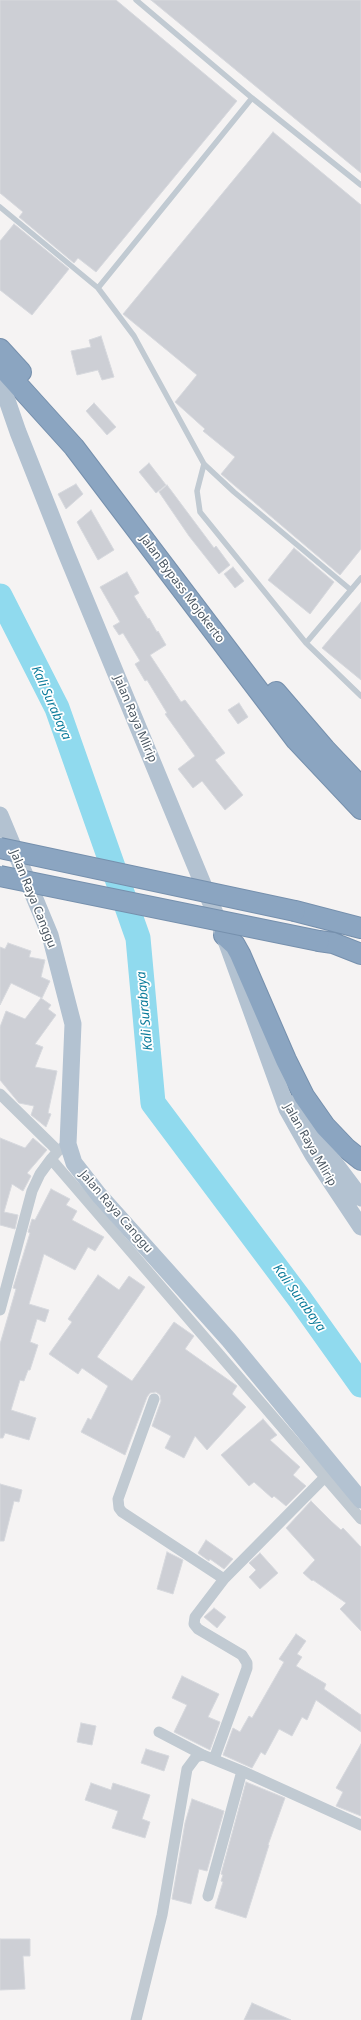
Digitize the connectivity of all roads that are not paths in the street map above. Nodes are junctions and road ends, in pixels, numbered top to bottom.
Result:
1 (136, 0) edge
2 (252, 98) junction
3 (361, 185) edge
4 (0, 207) edge
5 (98, 288) junction
6 (2, 367) edge
7 (204, 464) junction
8 (361, 578) edge
9 (351, 590) junction
10 (306, 643) junction
11 (361, 696) edge
12 (361, 788) edge
13 (361, 810) edge
14 (0, 815) edge
15 (0, 848) edge
16 (0, 876) edge
17 (361, 928) edge
18 (224, 934) junction
19 (326, 942) junction
20 (361, 949) edge
21 (361, 954) edge
22 (267, 1059) junction
23 (0, 1094) edge
24 (59, 1151) junction
25 (361, 1160) edge
26 (361, 1198) edge
27 (361, 1226) edge
28 (0, 1310) edge
29 (154, 1399) dead end
30 (325, 1477) junction
31 (361, 1500) edge
32 (361, 1519) edge
33 (224, 1579) junction
34 (159, 1732) dead end
35 (203, 1755) junction
36 (214, 1759) junction
37 (242, 1771) junction
38 (361, 1825) edge
39 (208, 1896) dead end
40 (136, 2020) edge

1 - 2 lane
2 - 3 lane
2 - 5 lane
4 - 5 lane
5 - 7 lane
6 - 12 highway, Jalan Bypass Mojokerto
6 - 13 highway, Jalan Bypass Mojokerto
6 - 18 main road, Jalan Raya Mlirip
7 - 9 lane
7 - 10 lane
8 - 9 lane
9 - 10 lane
10 - 11 lane
14 - 24 main road, Jalan Raya Canggu
15 - 17 highway, bridge
16 - 19 highway, bridge
18 - 22 main road, Jalan Raya Mlirip
18 - 25 highway
19 - 20 highway
19 - 21 highway
22 - 26 main road, Jalan Raya Mlirip
22 - 27 main road, Jalan Raya Mlirip
23 - 24 street
24 - 28 street
24 - 30 street
24 - 31 main road, Jalan Raya Canggu
29 - 33 street
30 - 32 street
30 - 33 street
33 - 36 street
34 - 35 street
35 - 36 street
35 - 40 street
36 - 37 street
37 - 38 street
37 - 39 street

